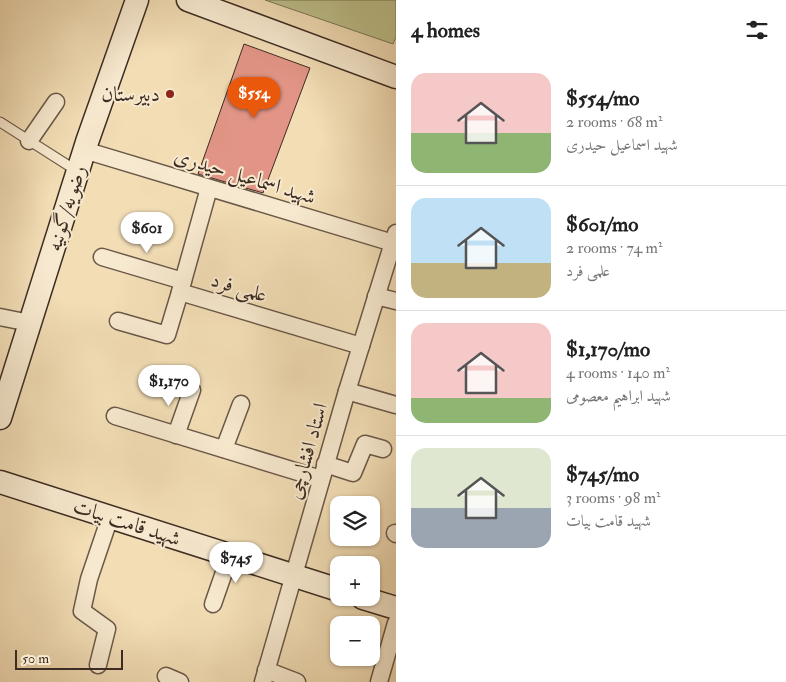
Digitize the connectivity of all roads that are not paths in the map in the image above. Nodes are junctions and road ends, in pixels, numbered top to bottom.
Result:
1 (137, 0) edge
2 (188, 0) edge
3 (396, 77) edge
4 (56, 102) dead end
5 (0, 122) edge
6 (29, 141) junction
7 (81, 160) junction
8 (209, 188) junction
9 (394, 238) edge
10 (102, 257) dead end
11 (182, 286) junction
12 (376, 296) junction
13 (396, 301) edge
14 (0, 317) edge
15 (118, 320) dead end
16 (30, 323) junction
17 (361, 346) junction
18 (192, 390) dead end
19 (347, 391) junction
20 (241, 404) dead end
21 (396, 405) edge
22 (115, 416) dead end
23 (0, 418) edge
24 (176, 435) junction
25 (224, 449) junction
26 (383, 449) dead end
27 (323, 471) junction
28 (0, 482) edge
29 (110, 517) junction
30 (230, 555) junction
31 (293, 575) junction
32 (330, 587) edge
33 (380, 603) edge
34 (213, 604) dead end
35 (396, 608) edge
36 (396, 623) edge
37 (98, 665) dead end
38 (265, 676) edge
39 (297, 682) edge
40 (379, 682) edge

1 - 7 main road, رضویه/گونیه
2 - 3 main road
4 - 6 street
5 - 6 lane
6 - 7 lane
7 - 8 street, شهید اسماعیل حیدری
7 - 16 main road, رضویه/گونیه
8 - 9 street, شهید اسماعیل حیدری
8 - 11 street, علمی فرد
9 - 12 street, استاد افشارچی
10 - 11 street
11 - 15 street
11 - 17 street, علمی فرد
12 - 13 street
12 - 17 street, استاد افشارچی
14 - 16 street
16 - 23 main road, رضویه/گونیه
17 - 19 street, استاد افشارچی
18 - 24 street
19 - 21 street
19 - 27 street, استاد افشارچی
20 - 25 street
22 - 24 street
24 - 25 street
25 - 27 street
26 - 27 street
27 - 31 street, استاد افشارچی
28 - 29 main road, شهید قامت بیات
29 - 30 main road, شهید قامت بیات
29 - 37 street
30 - 31 main road, شهید قامت بیات
30 - 34 street
31 - 32 main road, شهید قامت بیات
31 - 38 street, استاد افشارچی
33 - 35 main road
36 - 40 street
38 - 39 street

